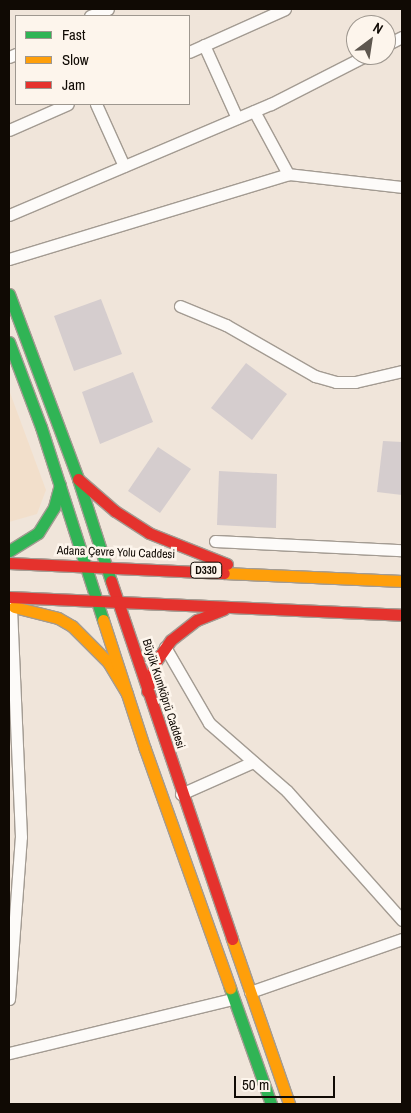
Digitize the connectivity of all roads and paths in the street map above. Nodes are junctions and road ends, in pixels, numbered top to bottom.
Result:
1 (108, 9) edge
2 (286, 9) edge
3 (93, 15) edge
4 (204, 45) junction
5 (190, 52) edge
6 (347, 65) edge
7 (66, 105) edge
8 (96, 105) edge
9 (254, 111) junction
10 (237, 118) junction
11 (9, 130) edge
12 (124, 166) junction
13 (288, 174) junction
14 (402, 187) edge
15 (9, 215) edge
16 (9, 259) edge
17 (9, 294) edge
18 (180, 306) dead end
19 (9, 342) edge
20 (402, 371) edge
21 (78, 479) junction
22 (60, 485) junction
23 (216, 541) dead end
24 (402, 550) edge
25 (9, 551) edge
26 (9, 563) edge
27 (86, 566) junction
28 (106, 566) junction
29 (259, 572) junction
30 (402, 581) edge
31 (97, 601) junction
32 (118, 602) junction
33 (10, 603) edge
34 (230, 606) junction
35 (402, 615) edge
36 (165, 648) junction
37 (147, 691) junction
38 (127, 694) junction
39 (13, 734) edge
40 (254, 762) junction
41 (182, 794) junction
42 (14, 797) edge
43 (402, 920) edge
44 (402, 939) edge
45 (11, 940) edge
46 (250, 992) junction
47 (9, 999) edge
48 (233, 999) junction
49 (9, 1053) edge
50 (271, 1104) edge
51 (289, 1104) edge

1 - 3 street
2 - 4 street
4 - 5 street
4 - 10 street
6 - 9 street
7 - 11 street
8 - 12 street
9 - 10 street
9 - 13 street
10 - 12 street
12 - 15 street
13 - 14 street
13 - 16 street
17 - 21 main road, Büyük Kumköprü Caddesi
18 - 20 street
19 - 22 main road
21 - 28 main road, Büyük Kumköprü Caddesi
21 - 29 main road
22 - 25 main road
22 - 27 main road
23 - 24 street
26 - 27 main road, Adana Çevre Yolu Caddesi / D330
27 - 28 main road, Adana Çevre Yolu Caddesi / D330
27 - 31 main road
28 - 29 main road, Adana Çevre Yolu Caddesi / D330
28 - 32 main road, Büyük Kumköprü Caddesi
29 - 30 main road, Adana Çevre Yolu Caddesi / D330
31 - 32 main road
31 - 33 main road
31 - 38 main road
32 - 34 main road
32 - 37 main road, Büyük Kumköprü Caddesi
33 - 38 main road
33 - 39 street
34 - 35 main road
34 - 36 main road
36 - 37 main road
36 - 40 street
37 - 41 main road, Büyük Kumköprü Caddesi
38 - 48 main road
39 - 42 street
40 - 41 street
40 - 43 street
41 - 46 main road, Büyük Kumköprü Caddesi
42 - 45 street
44 - 46 street
45 - 47 street
46 - 51 main road, Büyük Kumköprü Caddesi
48 - 49 street
48 - 50 main road

